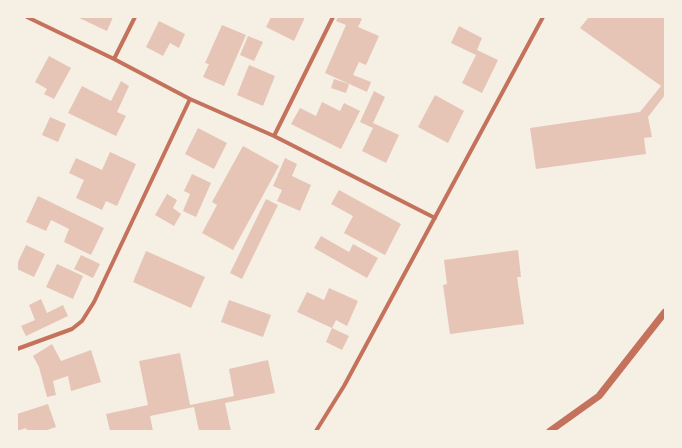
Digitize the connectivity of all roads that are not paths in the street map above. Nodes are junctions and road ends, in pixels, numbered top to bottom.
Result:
1 (27, 17) edge
2 (135, 17) edge
3 (333, 17) edge
4 (543, 17) edge
5 (114, 59) junction
6 (190, 98) junction
7 (274, 136) junction
8 (435, 218) junction
9 (665, 312) edge
10 (17, 349) edge
11 (316, 431) edge
12 (550, 431) edge

1 - 5 street
2 - 5 street
3 - 7 street
4 - 8 street
5 - 6 street
6 - 7 street
6 - 10 street
7 - 8 street
8 - 11 street
9 - 12 street

